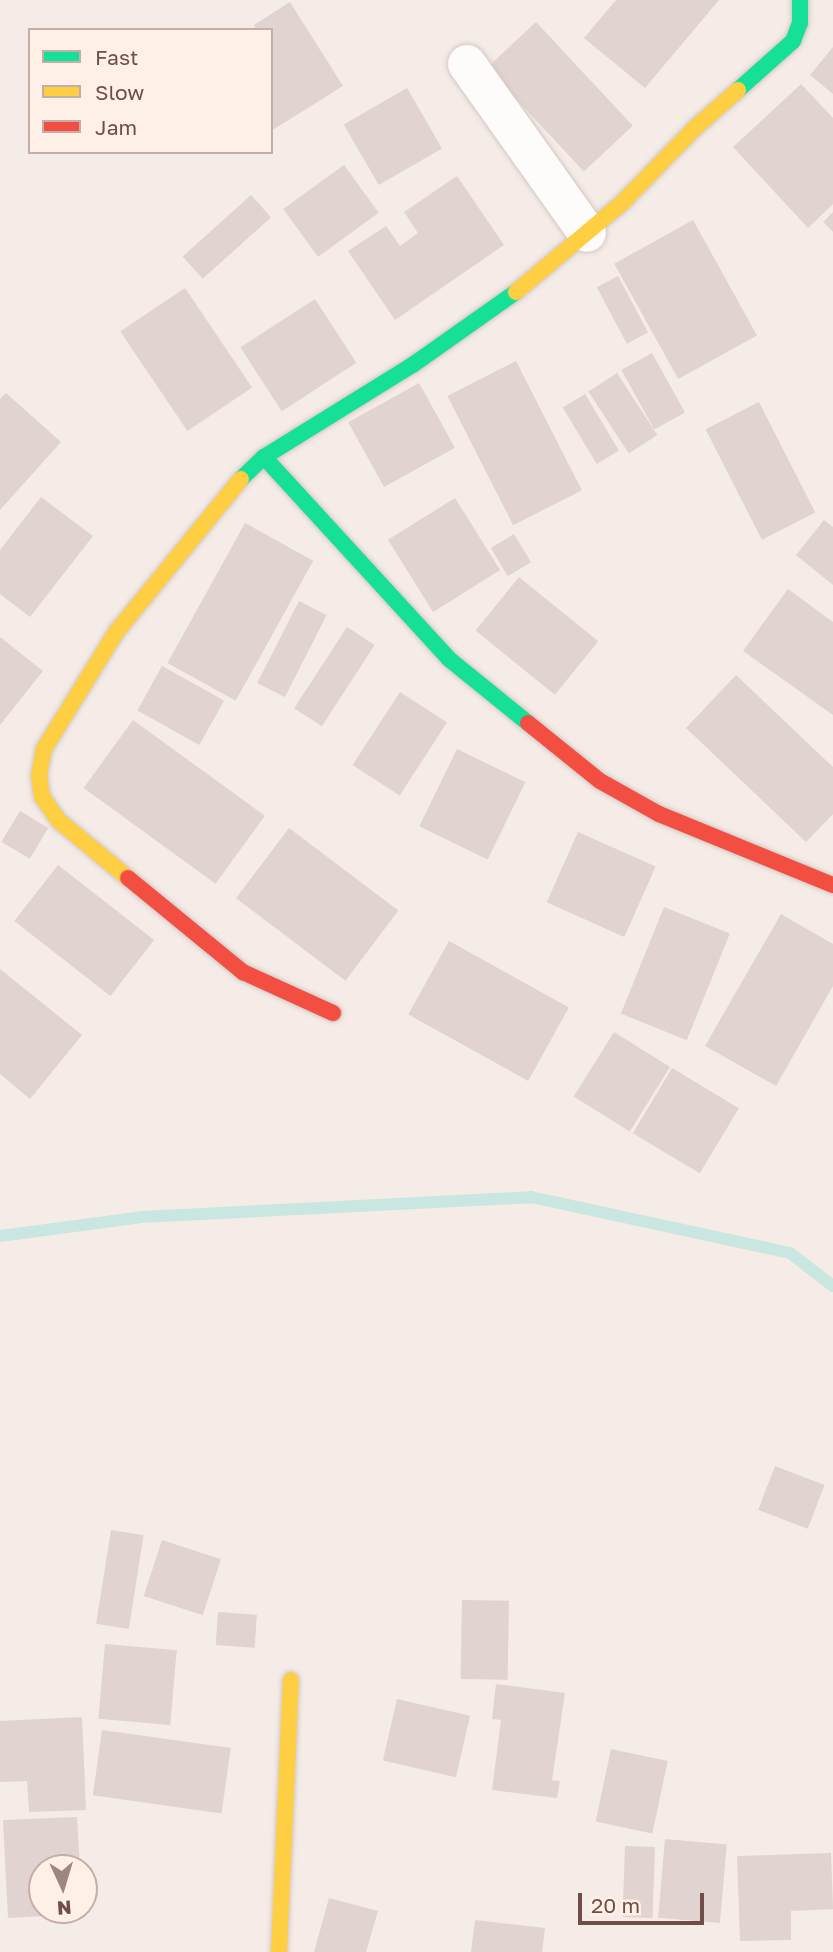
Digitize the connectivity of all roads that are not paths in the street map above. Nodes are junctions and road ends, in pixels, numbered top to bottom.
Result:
1 (800, 0) edge
2 (467, 64) dead end
3 (587, 233) junction
4 (264, 457) junction
5 (833, 885) edge
6 (333, 1013) dead end
7 (291, 1680) dead end
8 (279, 1952) edge

1 - 3 street
2 - 3 street
3 - 4 street
4 - 5 street
4 - 6 street
7 - 8 street

